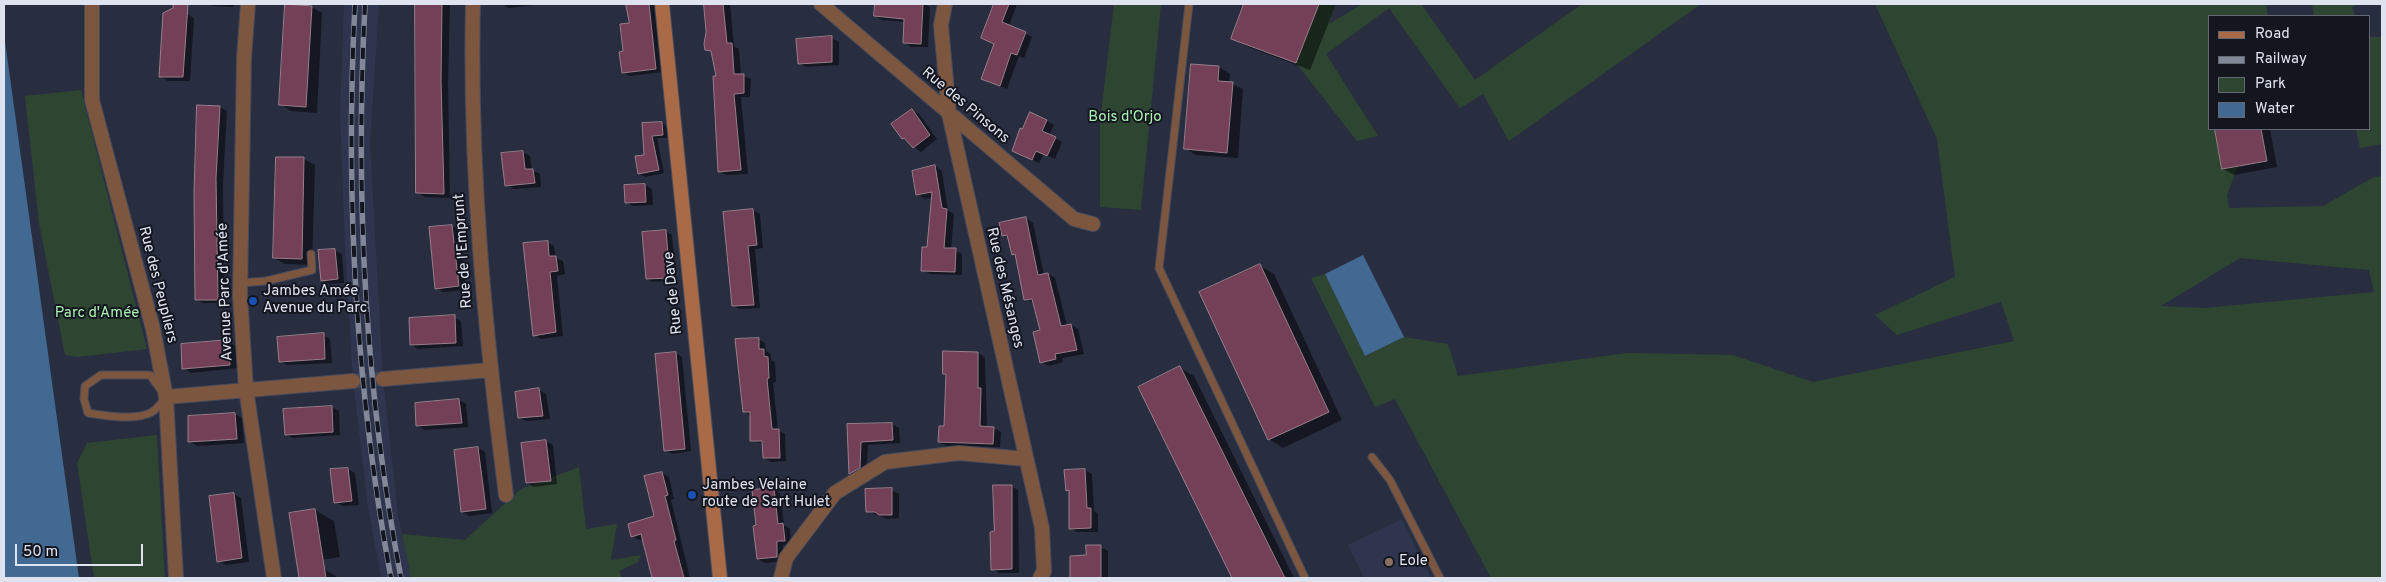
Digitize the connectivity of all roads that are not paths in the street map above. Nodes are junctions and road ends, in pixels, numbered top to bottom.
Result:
1 (92, 4) edge
2 (248, 4) edge
3 (472, 4) edge
4 (662, 4) edge
5 (821, 4) edge
6 (945, 4) edge
7 (1189, 4) edge
8 (949, 114) junction
9 (1093, 224) dead end
10 (311, 254) dead end
11 (240, 284) junction
12 (490, 370) junction
13 (383, 378) tunnel mouth
14 (353, 381) tunnel mouth
15 (246, 389) junction
16 (166, 397) junction
17 (1372, 456) dead end
18 (1026, 459) junction
19 (506, 495) dead end
20 (176, 578) edge
21 (274, 578) edge
22 (720, 578) edge
23 (781, 578) edge
24 (1040, 578) edge
25 (1305, 578) edge
26 (1440, 578) edge

1 - 16 street, Rue des Peupliers
2 - 11 street, Avenue Parc d'Amée
3 - 12 street, Rue de l'Emprunt
4 - 22 main road, Rue de Dave
5 - 8 street, Rue des Pinsons
6 - 8 street, Rue des Mésanges
7 - 25 lane
8 - 9 street, Rue des Pinsons
8 - 18 street, Rue des Mésanges
10 - 11 lane
11 - 15 street, Avenue Parc d'Amée
12 - 13 street
12 - 19 street, Rue de l'Emprunt
14 - 15 street
15 - 16 street
15 - 21 street, Avenue Parc d'Amée
16 - 16 lane
16 - 20 street, Rue des Peupliers
17 - 26 lane
18 - 23 street
18 - 24 street, Rue des Mésanges

